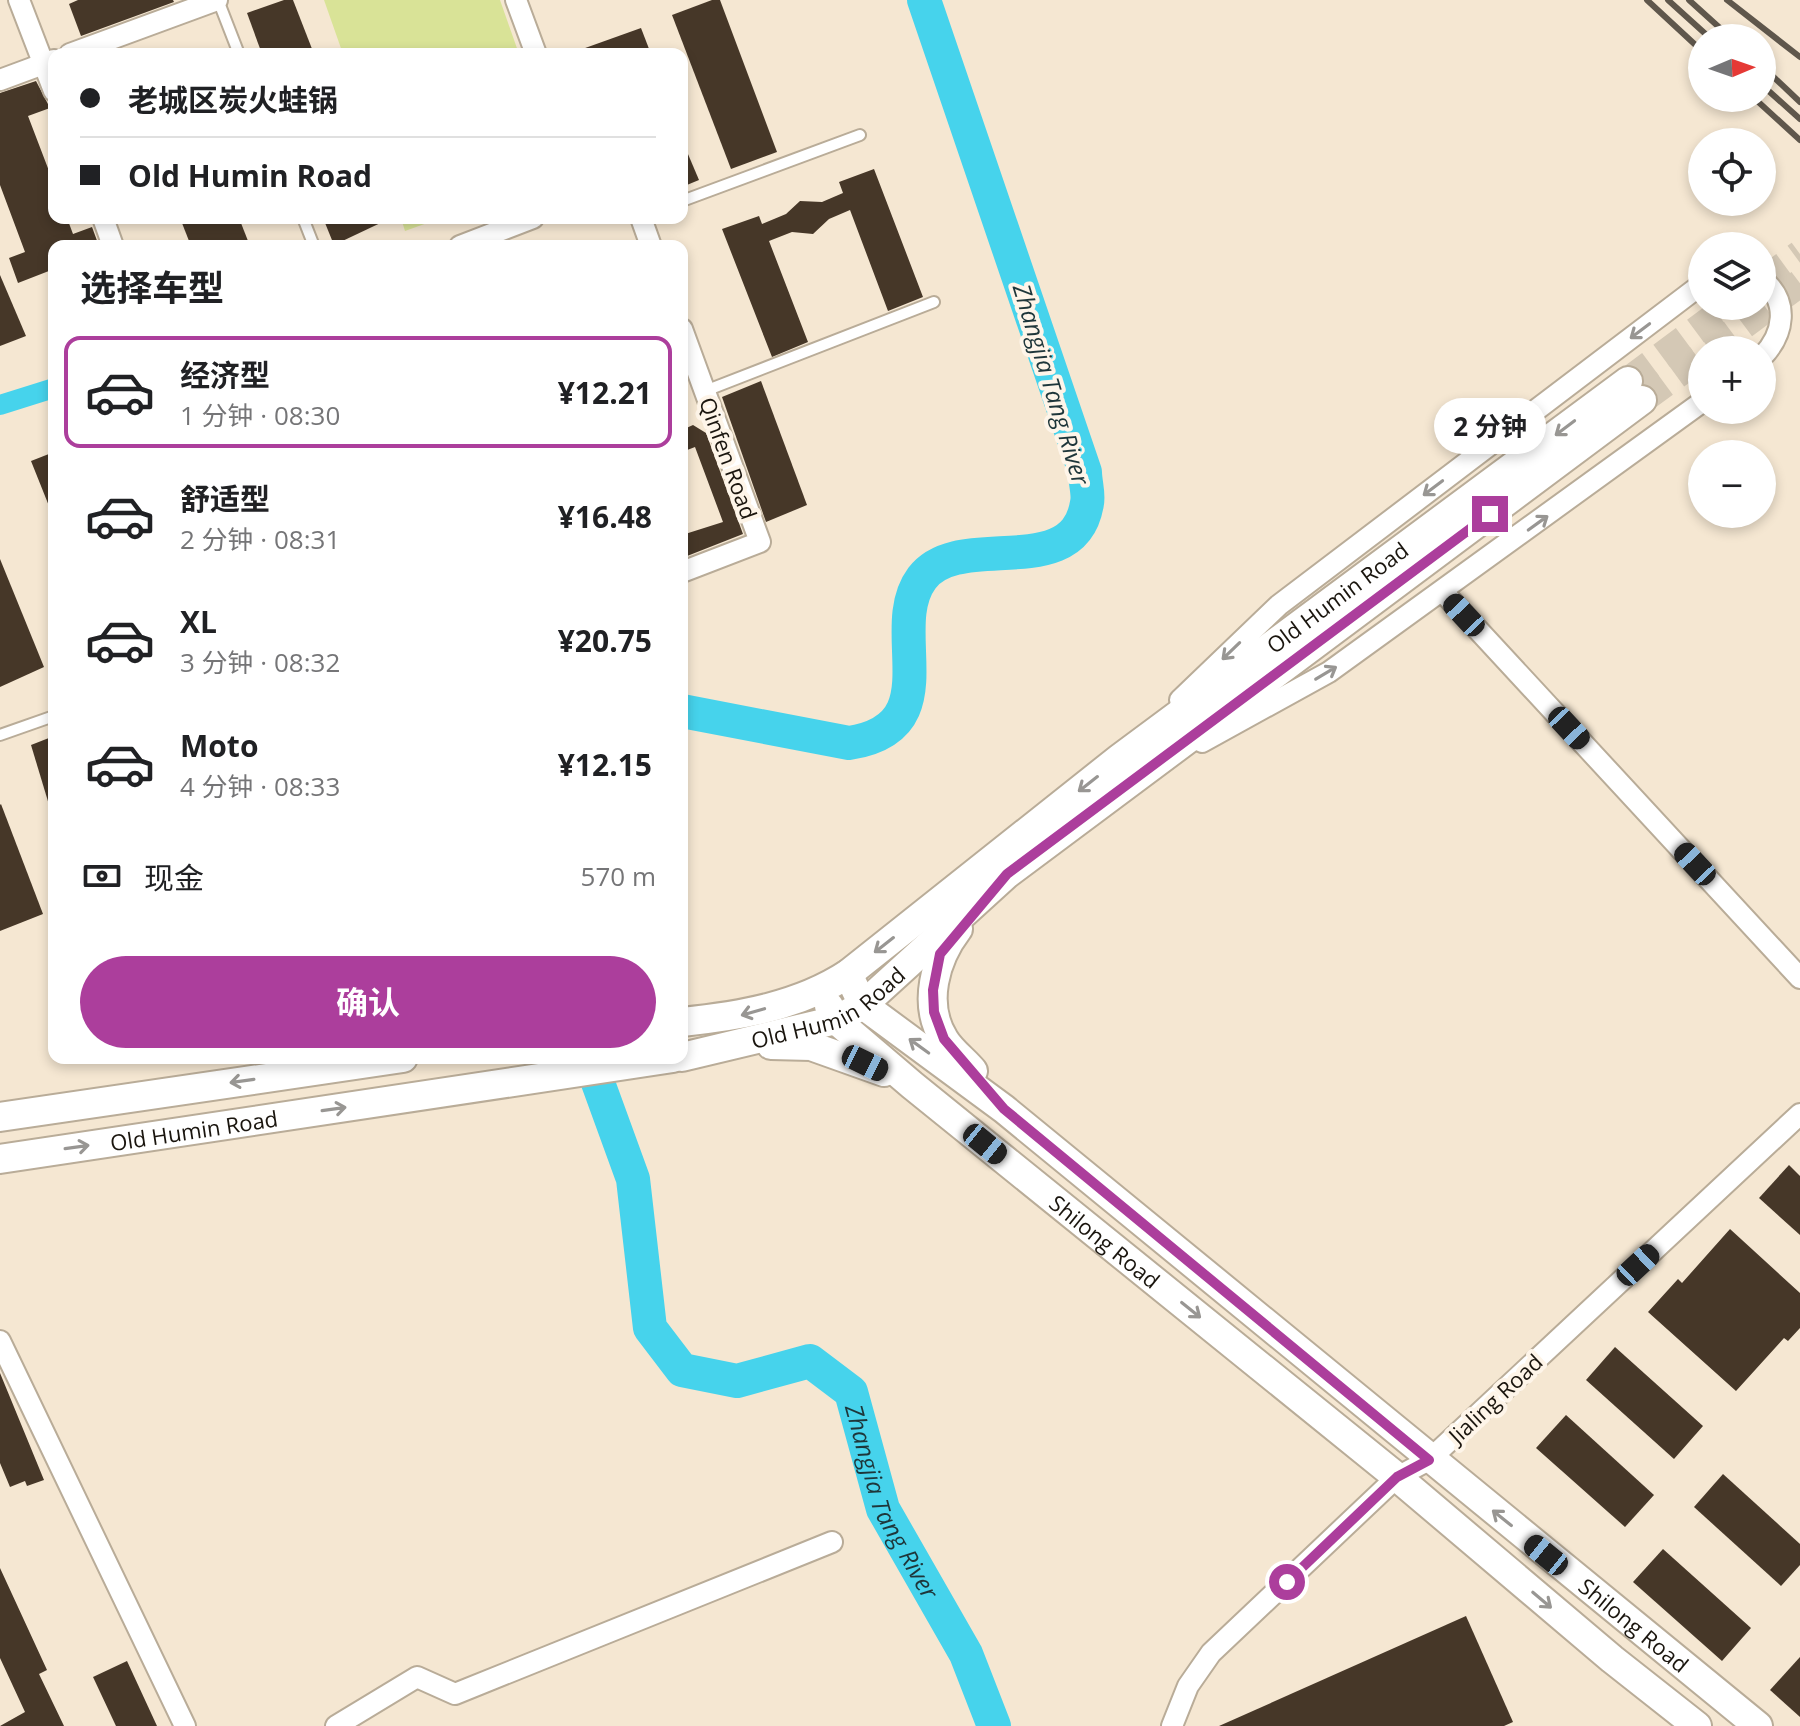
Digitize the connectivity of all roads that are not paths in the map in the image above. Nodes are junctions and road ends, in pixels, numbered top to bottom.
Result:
1 (19, 0) edge
2 (217, 0) edge
3 (516, 0) edge
4 (86, 48) edge
5 (237, 48) edge
6 (534, 48) edge
7 (48, 60) edge
8 (48, 62) edge
9 (0, 80) edge
10 (860, 135) dead end
11 (688, 199) edge
12 (517, 224) edge
13 (476, 240) edge
14 (1688, 295) edge
15 (934, 302) dead end
16 (1776, 302) edge
17 (1776, 341) edge
18 (688, 345) edge
19 (705, 391) junction
20 (1635, 391) tunnel mouth
21 (1688, 412) edge
22 (688, 570) edge
23 (1443, 592) junction
24 (48, 718) edge
25 (0, 735) edge
26 (1127, 768) junction
27 (1007, 874) junction
28 (848, 974) junction
29 (1800, 978) edge
30 (821, 992) junction
31 (863, 1005) junction
32 (836, 1020) junction
33 (688, 1021) edge
34 (742, 1043) junction
35 (688, 1056) edge
36 (362, 1064) edge
37 (638, 1064) edge
38 (912, 1085) junction
39 (1004, 1109) junction
40 (1800, 1114) edge
41 (0, 1117) edge
42 (0, 1159) edge
43 (0, 1341) edge
44 (1429, 1460) junction
45 (1397, 1477) junction
46 (832, 1542) dead end
47 (185, 1726) edge
48 (336, 1726) edge
49 (1172, 1726) edge
50 (1697, 1726) edge
51 (1758, 1726) edge

1 - 7 street
2 - 4 street
2 - 5 lane
3 - 6 street
8 - 9 street
10 - 11 lane
12 - 13 street
14 -> 26 street
15 - 19 lane
16 - 17 street
18 - 19 street, Qinfen Road
19 - 22 street, Qinfen Road
20 - 26 main road, Old Humin Road
23 -> 21 street
26 -> 23 street
23 - 29 street
24 - 25 lane
26 - 27 main road, Old Humin Road
26 -> 28 main road, Old Humin Road
27 - 31 main road, Old Humin Road
27 - 39 main road
28 - 30 main road, Old Humin Road
28 - 31 main road, Shilong Road
30 - 32 main road, Shilong Road
30 -> 33 main road, Old Humin Road
31 - 32 main road, Old Humin Road
39 -> 31 main road, Shilong Road
32 - 34 main road, Old Humin Road
32 - 38 main road, Shilong Road
34 - 35 main road, Old Humin Road
34 - 38 main road
36 -> 41 main road, Old Humin Road
42 -> 37 main road, Old Humin Road
38 -> 45 main road, Shilong Road
39 - 44 main road, Shilong Road
40 - 44 street, Jialing Road
43 - 47 street
44 - 45 street, Jialing Road
51 -> 44 main road, Shilong Road
45 - 49 street, Jialing Road
45 -> 50 main road, Shilong Road
46 - 48 street

